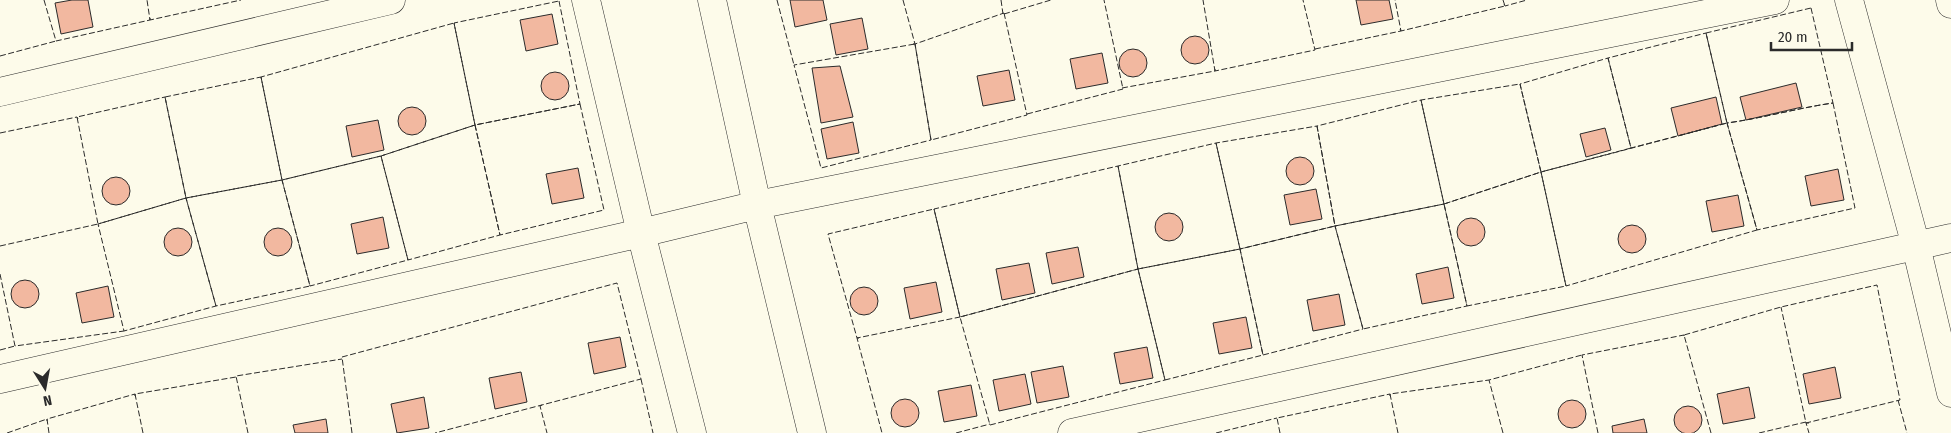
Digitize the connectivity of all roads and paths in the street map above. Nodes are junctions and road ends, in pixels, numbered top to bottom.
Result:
1 (391, 0) edge
2 (586, 0) edge
3 (712, 0) edge
4 (1775, 0) edge
5 (1849, 0) edge
6 (1950, 0) edge
7 (1951, 4) edge
8 (0, 92) edge
9 (757, 205) junction
10 (641, 233) junction
11 (1951, 238) edge
12 (1916, 246) junction
13 (0, 379) edge
14 (1951, 393) edge
15 (692, 433) edge
16 (812, 433) edge
17 (1072, 433) edge

1 - 8 street
2 - 10 street
3 - 9 street
4 - 9 street
5 - 12 street
6 - 7 street
9 - 10 street
9 - 16 street
10 - 13 street
10 - 15 street
11 - 12 street
12 - 14 street
12 - 17 street

